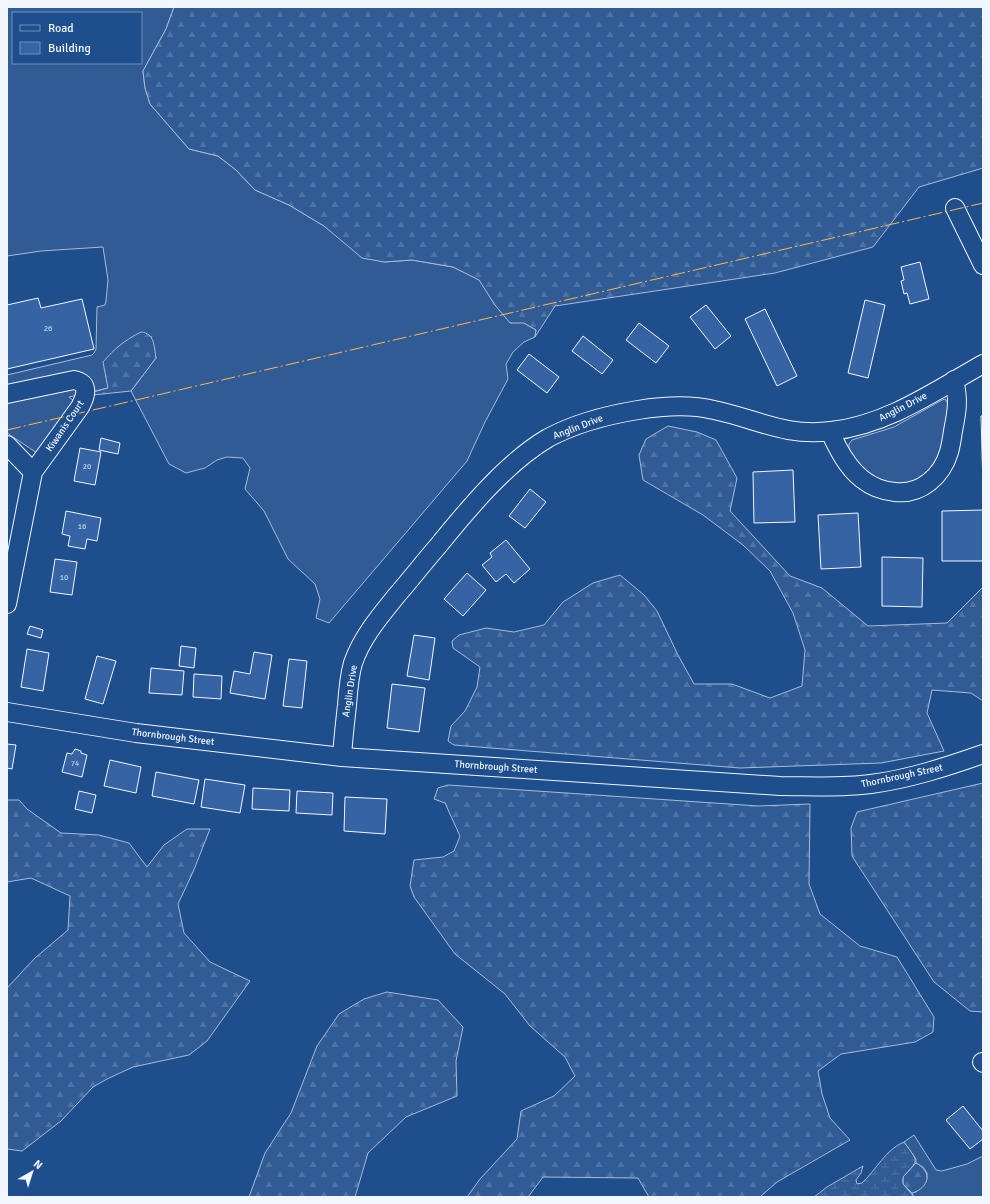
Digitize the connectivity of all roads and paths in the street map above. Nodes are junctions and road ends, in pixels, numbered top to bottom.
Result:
1 (955, 208) dead end
2 (983, 264) edge
3 (983, 364) edge
4 (954, 380) junction
5 (7, 394) edge
6 (830, 432) junction
7 (7, 445) edge
8 (33, 472) junction
9 (7, 604) edge
10 (7, 712) edge
11 (983, 754) edge
12 (342, 757) junction

1 - 2 street
3 - 4 street, Anglin Drive
4 - 6 street, Anglin Drive
4 - 6 street
5 - 8 street, Kiwanis Court
6 - 12 street, Anglin Drive
7 - 8 street
8 - 9 street, Kiwanis Court
10 - 12 street, Thornbrough Street
11 - 12 street, Thornbrough Street

